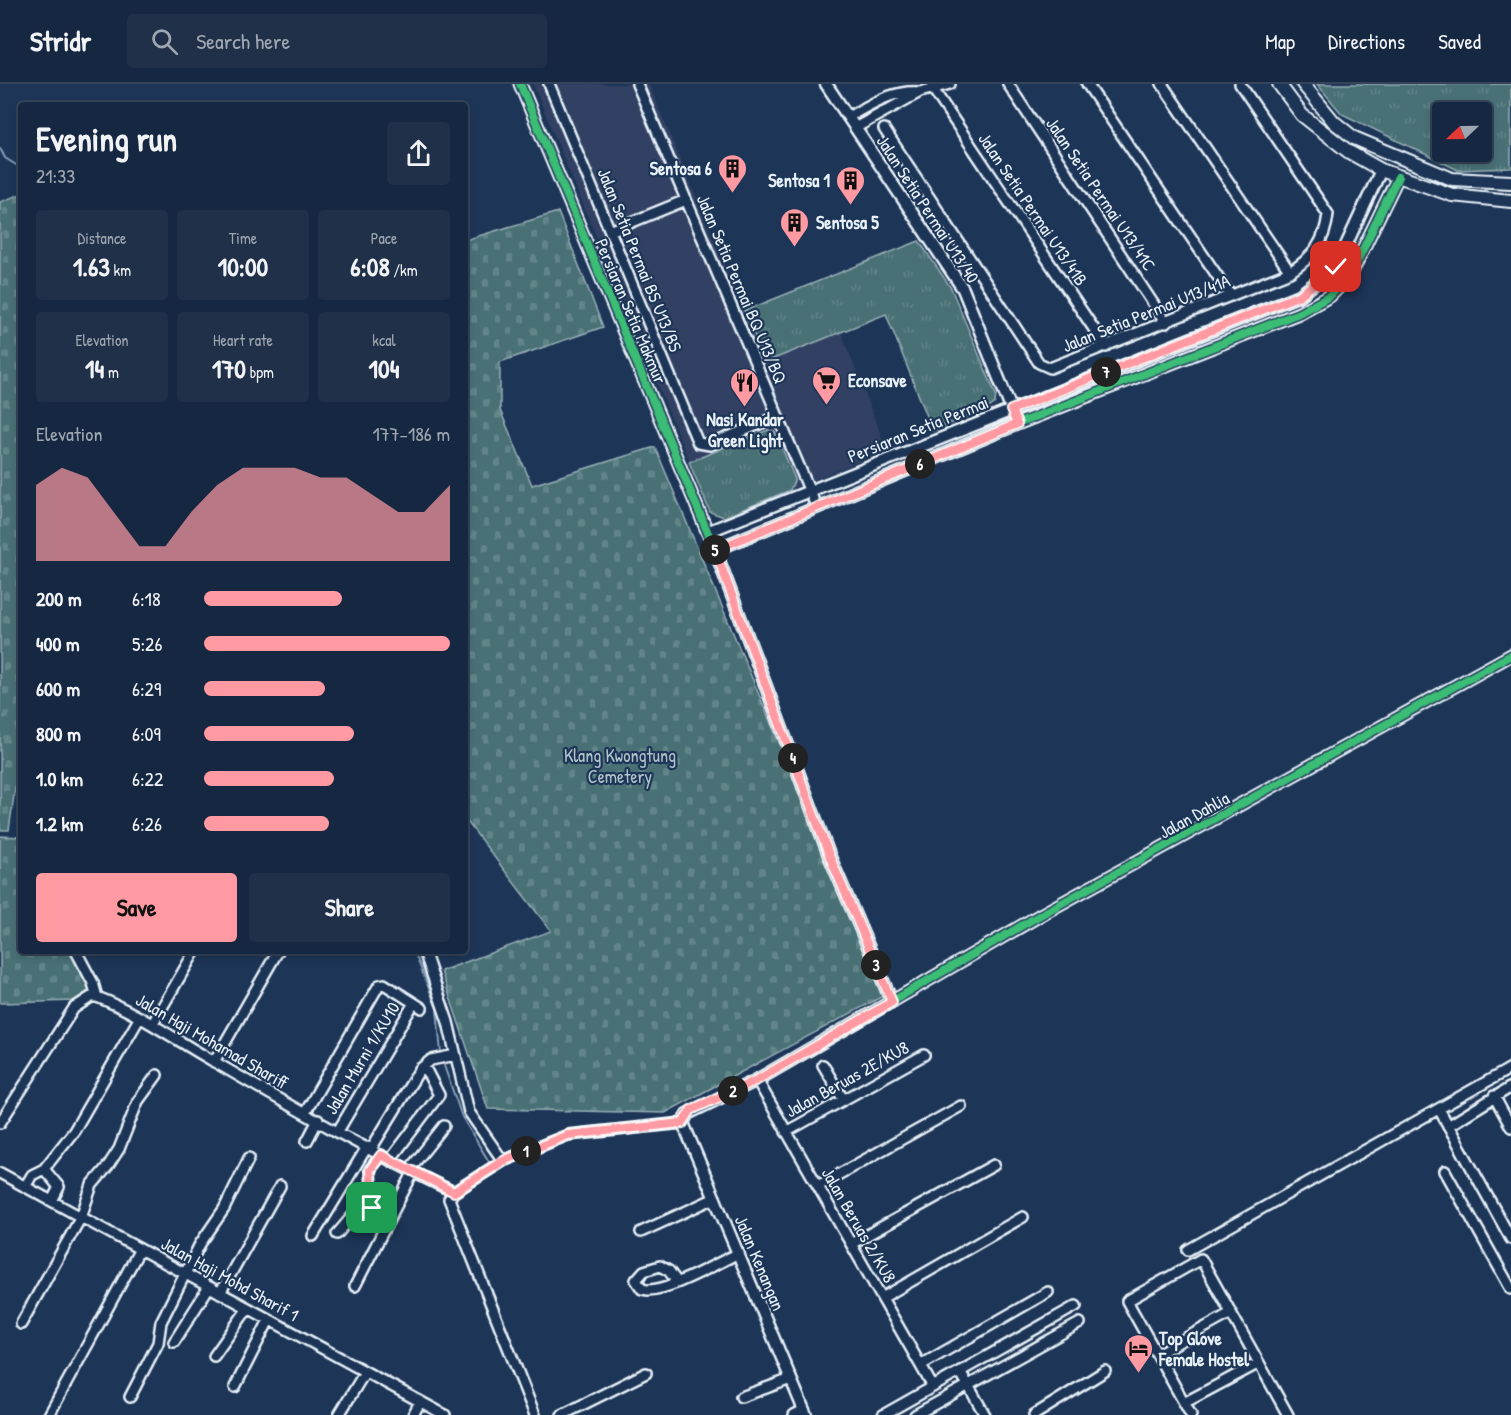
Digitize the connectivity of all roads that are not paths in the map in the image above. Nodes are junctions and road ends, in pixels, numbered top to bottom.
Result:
1 (520, 84) edge
2 (549, 84) edge
3 (637, 84) edge
4 (826, 84) edge
5 (950, 84) edge
6 (1008, 84) edge
7 (1087, 84) edge
8 (1162, 84) edge
9 (1240, 84) edge
10 (1280, 84) edge
11 (1303, 84) edge
12 (933, 89) junction
13 (920, 92) junction
14 (848, 117) junction
15 (855, 128) junction
16 (884, 129) dead end
17 (1354, 138) junction
18 (1390, 171) junction
19 (1452, 179) junction
20 (1511, 182) edge
21 (686, 200) junction
22 (1511, 201) edge
23 (610, 231) junction
24 (1290, 272) junction
25 (1231, 296) junction
26 (1166, 322) junction
27 (1106, 347) junction
28 (1011, 410) junction
29 (778, 416) junction
30 (1017, 424) junction
31 (809, 490) junction
32 (816, 506) junction
33 (707, 532) junction
34 (715, 550) junction
35 (1511, 655) edge
36 (77, 954) edge
37 (193, 954) edge
38 (276, 954) edge
39 (425, 954) edge
40 (97, 997) junction
41 (892, 1002) junction
42 (140, 1017) junction
43 (153, 1023) junction
44 (924, 1055) dead end
45 (448, 1056) junction
46 (214, 1062) junction
47 (823, 1065) dead end
48 (424, 1066) junction
49 (1511, 1068) edge
50 (157, 1075) dead end
51 (757, 1080) junction
52 (1511, 1087) edge
53 (1494, 1096) junction
54 (843, 1100) junction
55 (961, 1106) dead end
56 (1439, 1109) junction
57 (305, 1113) junction
58 (318, 1120) junction
59 (0, 1123) edge
60 (683, 1123) junction
61 (444, 1126) dead end
62 (1448, 1126) junction
63 (1511, 1127) edge
64 (338, 1131) junction
65 (786, 1132) junction
66 (307, 1141) dead end
67 (369, 1148) junction
68 (381, 1155) junction
69 (249, 1158) dead end
70 (390, 1160) junction
71 (497, 1164) junction
72 (994, 1165) dead end
73 (44, 1169) junction
74 (1445, 1171) dead end
75 (411, 1172) junction
76 (0, 1173) edge
77 (280, 1186) dead end
78 (818, 1186) junction
79 (25, 1187) junction
80 (454, 1192) junction
81 (715, 1198) junction
82 (52, 1201) junction
83 (81, 1217) junction
84 (1023, 1217) dead end
85 (641, 1232) dead end
86 (337, 1234) dead end
87 (313, 1236) dead end
88 (1511, 1239) edge
89 (851, 1244) junction
90 (140, 1249) junction
91 (1188, 1250) dead end
92 (739, 1253) junction
93 (186, 1274) junction
94 (677, 1282) dead end
95 (355, 1286) dead end
96 (209, 1287) junction
97 (1511, 1289) edge
98 (1048, 1292) dead end
99 (220, 1293) junction
100 (882, 1298) junction
101 (1076, 1306) dead end
102 (248, 1308) junction
103 (1231, 1312) junction
104 (269, 1320) junction
105 (1080, 1323) dead end
106 (21, 1324) dead end
107 (174, 1342) dead end
108 (1156, 1354) junction
109 (214, 1356) dead end
110 (1258, 1363) junction
111 (921, 1365) junction
112 (960, 1371) junction
113 (1105, 1371) dead end
114 (365, 1372) junction
115 (646, 1373) dead end
116 (791, 1379) junction
117 (969, 1386) junction
118 (933, 1387) junction
119 (235, 1388) dead end
120 (741, 1396) dead end
121 (130, 1397) dead end
122 (420, 1402) junction
123 (1184, 1403) junction
124 (801, 1413) edge
125 (49, 1415) edge
126 (339, 1415) edge
127 (413, 1415) edge
128 (445, 1415) edge
129 (535, 1415) edge
130 (562, 1415) edge
131 (883, 1415) edge
132 (915, 1415) edge
133 (985, 1415) edge
134 (1036, 1415) edge
135 (1191, 1415) edge
136 (1288, 1415) edge

1 - 33 street, Persiaran Setia Makmur
2 - 23 street, Jalan Setia Permai BS U13/BS
3 - 21 street, Jalan Setia Permai BQ U13/BQ
4 - 14 street, Jalan Setia Permai U13/40
5 - 12 street
6 - 26 street, Jalan Setia Permai U13/41C
7 - 25 street
8 - 24 street
9 - 24 street, Jalan Setia Permai U13/41A
10 - 18 main road
11 - 17 main road
12 - 13 street
12 - 27 street, Jalan Setia Permai U13/41B
13 - 14 street
13 - 15 street
14 - 15 street, Jalan Setia Permai U13/40
15 - 28 street, Jalan Setia Permai U13/40
16 - 27 street, Jalan Setia Permai U13/41A
17 - 18 main road
17 - 19 main road
18 - 19 main road
18 - 22 main road
18 - 28 street, Persiaran Setia Permai
18 - 30 street, Persiaran Setia Permai
19 - 20 main road
21 - 23 street
21 - 29 street, Jalan Setia Permai BQ U13/BQ
23 - 29 street, Jalan Setia Permai BS U13/BS
24 - 25 street, Jalan Setia Permai U13/41A
25 - 26 street, Jalan Setia Permai U13/41A
26 - 27 street, Jalan Setia Permai U13/41A
28 - 30 street, Jalan Setia Permai U13/40
28 - 31 street, Persiaran Setia Permai
29 - 31 street, Jalan Setia Permai BQ U13/BQ
30 - 32 street, Persiaran Setia Permai
31 - 32 street, Jalan Setia Permai BQ U13/BQ
31 - 33 street, Persiaran Setia Permai
32 - 34 street, Persiaran Setia Permai
33 - 34 street, Persiaran Setia Makmur
34 - 41 street
35 - 41 street, Jalan Dahlia
36 - 40 street
37 - 43 street
38 - 46 street
39 - 45 street
40 - 42 street, Jalan Haji Mohamad Shariff
40 - 59 street
41 - 51 street, Jalan Dahlia
42 - 43 street, Jalan Haji Mohamad Shariff
42 - 73 street
43 - 46 street, Jalan Haji Mohamad Shariff
44 - 54 street, Jalan Beruas 2E/KU8
45 - 48 street
45 - 71 street
46 - 57 street, Jalan Haji Mohamad Shariff
47 - 54 street
48 - 67 street
48 - 70 street
49 - 56 street
50 - 83 street
51 - 60 street, Jalan Dahlia
51 - 65 street, Jalan Beruas 2/KU8
52 - 53 street
53 - 62 street
53 - 63 street
54 - 65 street, Jalan Beruas 2E/KU8
55 - 78 street
56 - 62 street
56 - 91 street
57 - 58 street, Jalan Haji Mohamad Shariff
57 - 64 street, Jalan Murni 1/KU10
58 - 64 street, Jalan Haji Mohamad Shariff
58 - 66 street
60 - 71 street
60 - 81 street, Jalan Kenangan
61 - 75 street
62 - 88 street
64 - 67 street, Jalan Haji Mohamad Shariff
65 - 78 street, Jalan Beruas 2/KU8
67 - 68 street, Jalan Haji Mohamad Shariff
67 - 87 street
68 - 70 street, Jalan Haji Mohamad Shariff
68 - 86 street
69 - 93 street
70 - 75 street, Jalan Haji Mohamad Shariff
71 - 80 street
72 - 89 street
73 - 79 street
73 - 82 street
74 - 97 street
75 - 80 street, Jalan Haji Mohamad Shariff
75 - 95 street
76 - 79 street, Jalan Haji Mohd Sharif 1
77 - 99 street
78 - 89 street, Jalan Beruas 2/KU8
79 - 82 street, Jalan Haji Mohd Sharif 1
80 - 129 street
81 - 85 street
81 - 92 street, Jalan Kenangan
82 - 83 street, Jalan Haji Mohd Sharif 1
83 - 90 street, Jalan Haji Mohd Sharif 1
83 - 106 street
84 - 100 street
89 - 100 street, Jalan Beruas 2/KU8
90 - 93 street, Jalan Haji Mohd Sharif 1
90 - 125 street
92 - 94 street
92 - 116 street, Jalan Kenangan
93 - 96 street, Jalan Haji Mohd Sharif 1
93 - 121 street
96 - 99 street, Jalan Haji Mohd Sharif 1
96 - 107 street
98 - 111 street
99 - 102 street, Jalan Haji Mohd Sharif 1
100 - 111 street, Jalan Beruas 2/KU8
101 - 112 street
102 - 104 street, Jalan Haji Mohd Sharif 1
102 - 109 street
103 - 108 street
103 - 108 street
103 - 110 street
104 - 114 street, Jalan Haji Mohd Sharif 1
104 - 119 street
105 - 117 street
108 - 123 street
110 - 123 street
110 - 136 street
111 - 118 street, Jalan Beruas 2/KU8
112 - 117 street
112 - 118 street
113 - 134 street
114 - 122 street, Jalan Haji Mohd Sharif 1
114 - 126 street
115 - 130 street
116 - 120 street
116 - 124 street, Jalan Kenangan
117 - 132 street
117 - 133 street
118 - 131 street
122 - 127 street
122 - 128 street, Jalan Haji Mohd Sharif 1
123 - 135 street

